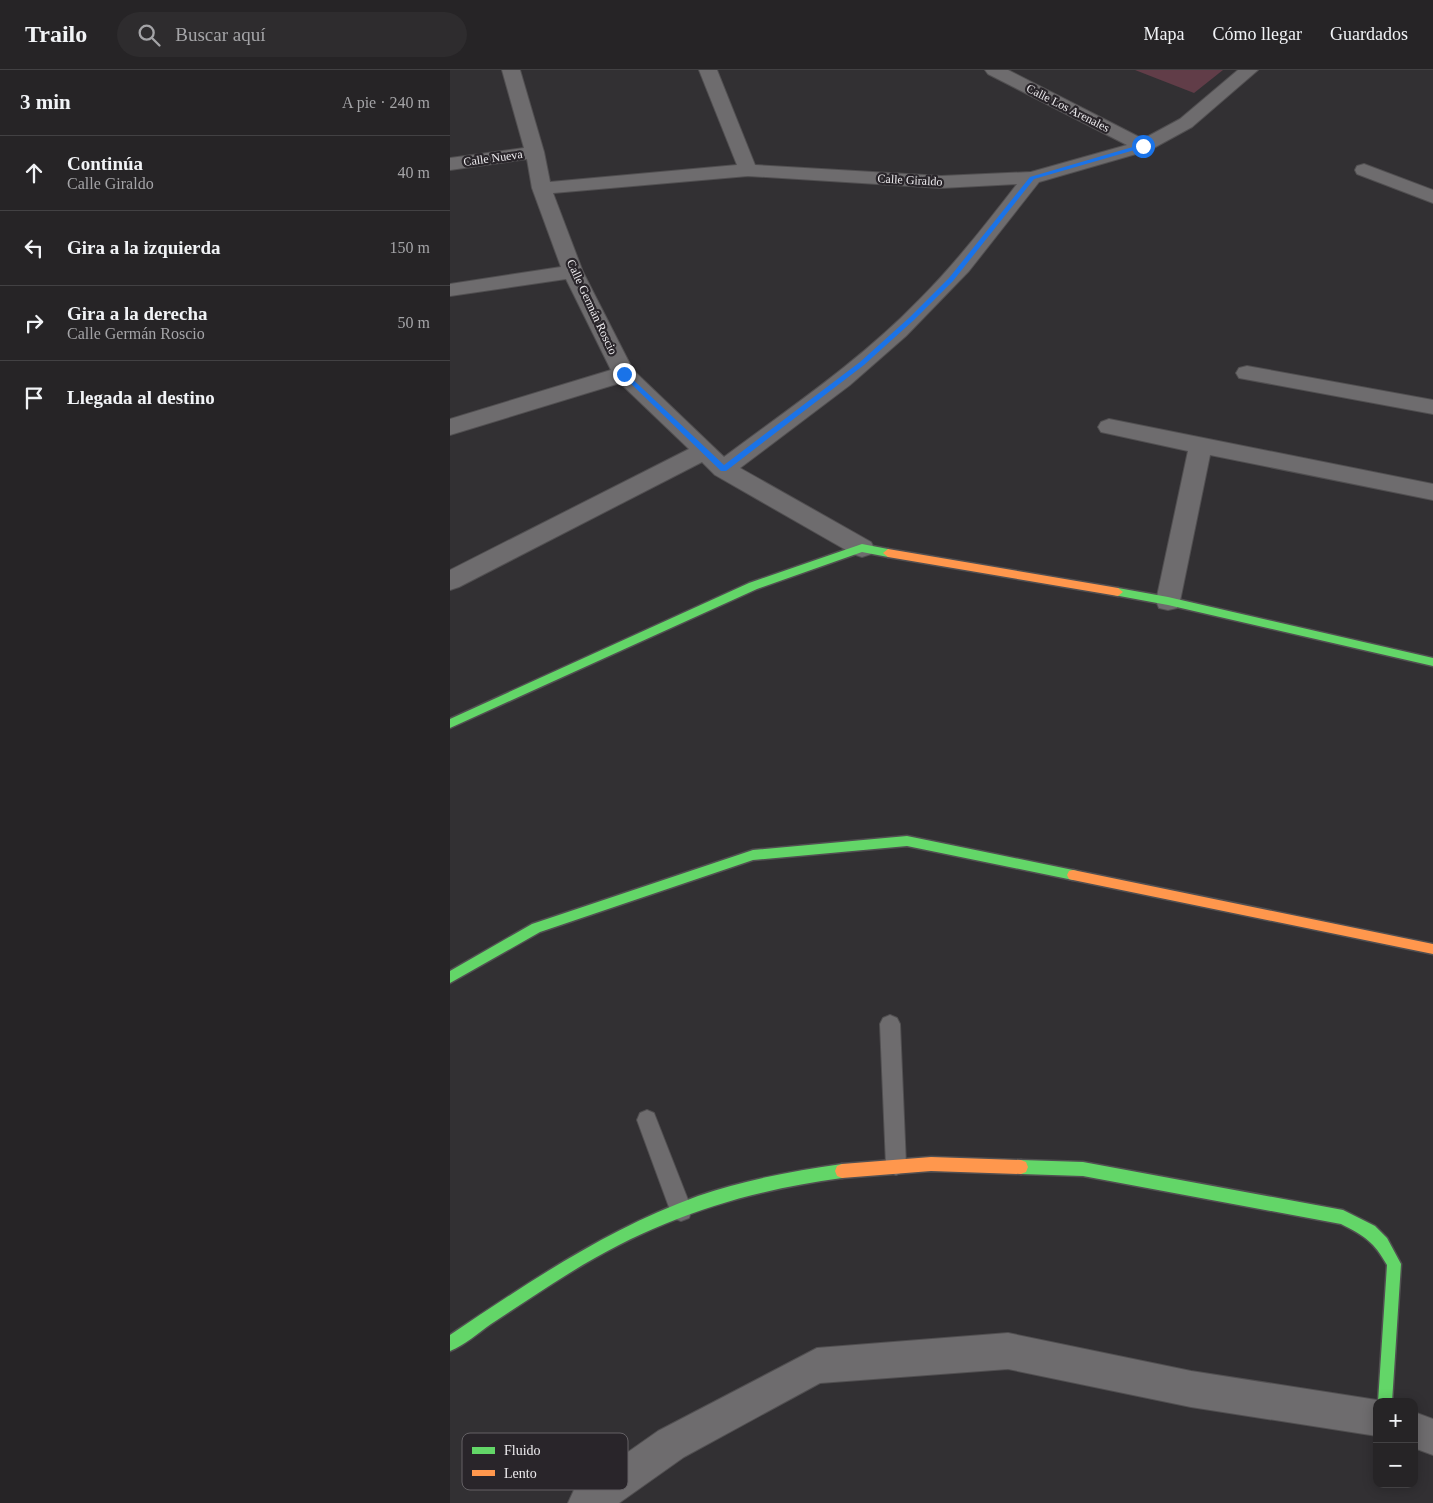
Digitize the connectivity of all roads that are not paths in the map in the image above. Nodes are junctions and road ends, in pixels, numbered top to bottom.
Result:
1 (511, 70) edge
2 (708, 70) edge
3 (994, 70) edge
4 (1249, 70) edge
5 (1143, 146) junction
6 (535, 152) junction
7 (450, 164) edge
8 (748, 170) junction
9 (1364, 170) dead end
10 (1032, 178) junction
11 (542, 188) junction
12 (1433, 197) edge
13 (574, 272) junction
14 (450, 290) edge
15 (1247, 373) dead end
16 (624, 374) junction
17 (1433, 407) edge
18 (450, 427) edge
19 (1109, 427) dead end
20 (1202, 445) junction
21 (704, 451) junction
22 (723, 469) junction
23 (1433, 492) edge
24 (862, 548) junction
25 (450, 581) edge
26 (1168, 601) junction
27 (1433, 662) edge
28 (450, 724) edge
29 (1433, 949) edge
30 (450, 977) edge
31 (890, 1024) dead end
32 (647, 1120) dead end
33 (896, 1165) junction
34 (681, 1210) junction
35 (450, 1344) edge
36 (1384, 1398) edge
37 (1373, 1417) edge
38 (1418, 1431) edge
39 (1433, 1437) edge
40 (628, 1474) edge
41 (606, 1490) edge
42 (587, 1503) edge

1 - 6 street, Calle Germán Roscio
2 - 8 street
3 - 5 street, Calle Los Arenales
4 - 5 street, Calle Giraldo
5 - 10 street, Calle Giraldo
6 - 7 street, Calle Nueva
6 - 11 street, Calle Germán Roscio
8 - 10 street, Calle Giraldo
8 - 11 street, Calle Giraldo
9 - 12 street
10 - 22 street
11 - 13 street, Calle Germán Roscio
13 - 14 street
13 - 16 street, Calle Germán Roscio
15 - 17 street
16 - 18 street
16 - 21 street, Calle Germán Roscio
19 - 20 street
20 - 23 street
20 - 26 street
21 - 22 street, Calle Germán Roscio
21 - 25 street
22 - 24 street, Calle Germán Roscio
24 - 26 street
24 - 28 street
26 - 27 street
29 - 30 street
31 - 33 lane
32 - 34 lane
33 - 34 street
33 - 36 street
34 - 35 street
37 - 40 street
38 - 39 street
41 - 42 street

